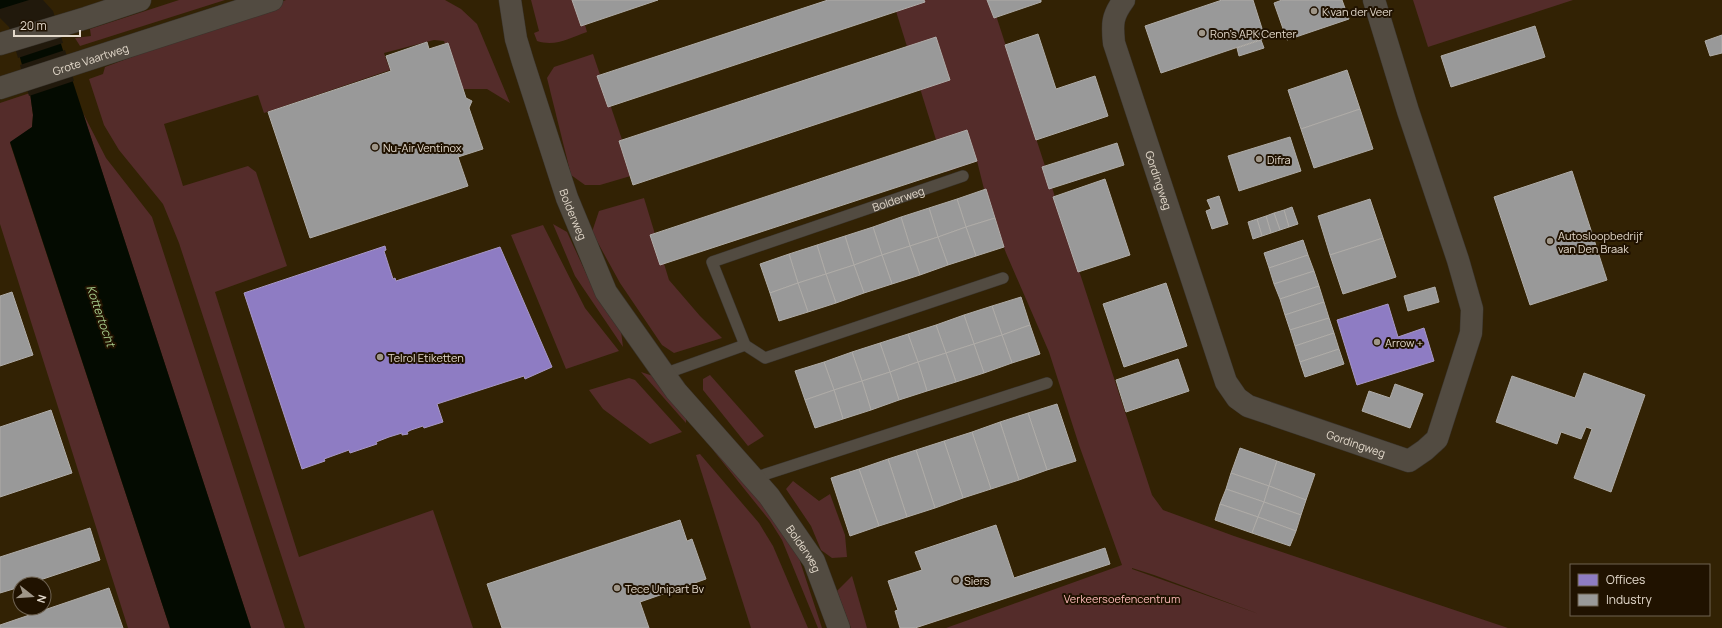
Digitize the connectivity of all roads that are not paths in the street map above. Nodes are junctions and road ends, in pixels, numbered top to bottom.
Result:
1 (140, 0) edge
2 (272, 0) edge
3 (493, 0) edge
4 (510, 0) edge
5 (1124, 0) edge
6 (1374, 0) edge
7 (516, 39) junction
8 (0, 44) edge
9 (0, 88) edge
10 (964, 176) dead end
11 (1003, 278) dead end
12 (745, 345) junction
13 (664, 374) junction
14 (1047, 383) dead end
15 (754, 478) junction
16 (839, 628) edge

1 - 8 street
2 - 9 street, Grote Vaartweg
3 - 7 street, Bolderweg
4 - 7 street, Bolderweg
5 - 6 street, Gordingweg
7 - 13 street, Bolderweg
10 - 12 lane, Bolderweg
11 - 12 lane
12 - 13 lane
13 - 15 street, Bolderweg
14 - 15 lane
15 - 16 street, Bolderweg

